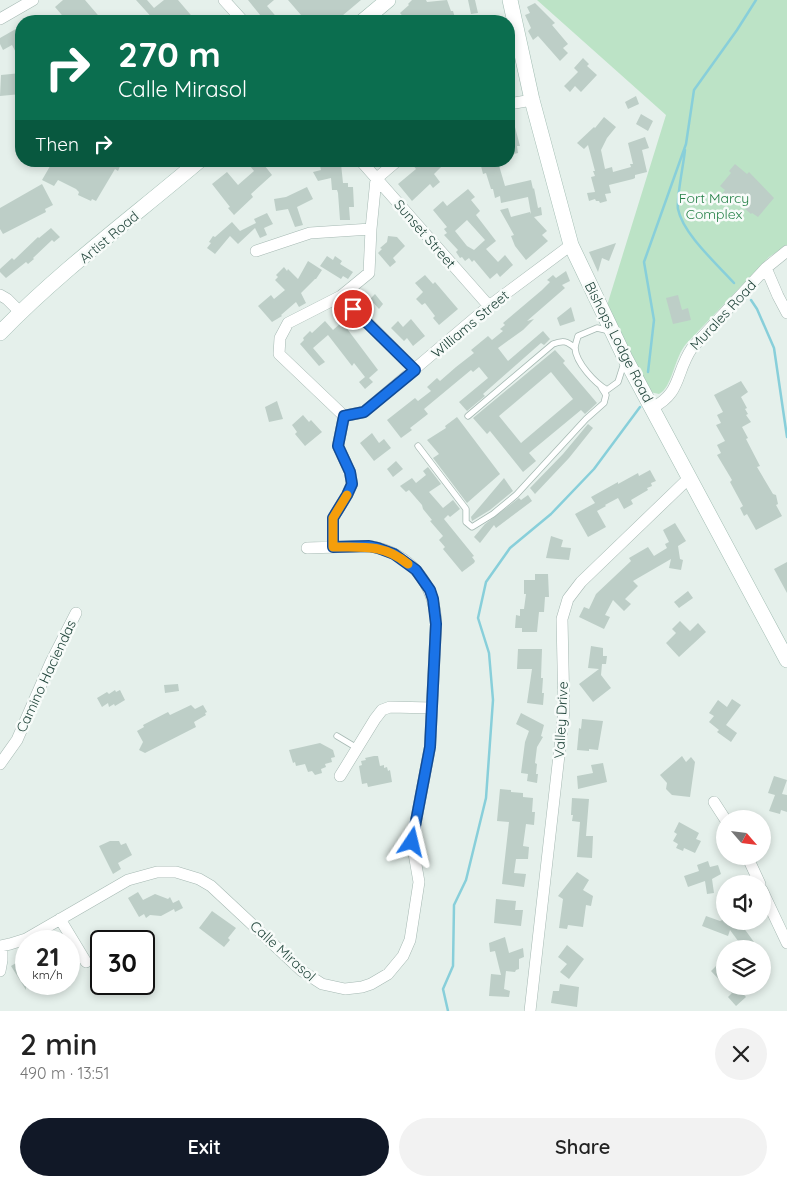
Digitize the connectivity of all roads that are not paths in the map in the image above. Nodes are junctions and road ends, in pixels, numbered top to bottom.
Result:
1 (33, 0) edge
2 (224, 0) edge
3 (388, 0) edge
4 (510, 0) edge
5 (237, 15) edge
6 (370, 15) edge
7 (513, 15) edge
8 (0, 19) edge
9 (515, 23) edge
10 (532, 100) junction
11 (515, 103) edge
12 (191, 167) edge
13 (366, 167) edge
14 (390, 167) edge
15 (376, 179) junction
16 (371, 229) junction
17 (571, 245) junction
18 (256, 251) dead end
19 (787, 251) edge
20 (766, 268) junction
21 (0, 296) edge
22 (341, 296) junction
23 (489, 306) junction
24 (20, 312) junction
25 (787, 313) edge
26 (612, 332) junction
27 (0, 333) edge
28 (575, 348) junction
29 (625, 358) junction
30 (415, 370) junction
31 (601, 386) junction
32 (652, 408) junction
33 (344, 416) junction
34 (468, 416) dead end
35 (418, 446) dead end
36 (689, 478) junction
37 (333, 547) junction
38 (306, 548) dead end
39 (76, 613) dead end
40 (787, 660) edge
41 (432, 708) junction
42 (337, 736) dead end
43 (357, 748) junction
44 (0, 764) edge
45 (340, 776) dead end
46 (714, 802) dead end
47 (719, 810) edge
48 (771, 909) edge
49 (60, 919) junction
50 (787, 943) edge
51 (1, 946) edge
52 (86, 962) dead end
53 (0, 971) edge
54 (530, 1011) edge

1 - 8 street
2 - 5 street
3 - 6 street
4 - 7 street, Bishops Lodge Road
9 - 10 street, Bishops Lodge Road
10 - 11 street
10 - 17 street, Bishops Lodge Road
12 - 24 street, Artist Road
13 - 15 street, Sunset Street
14 - 15 street
15 - 16 street
15 - 23 street, Sunset Street
16 - 18 street
16 - 22 street
17 - 23 street, Williams Street
17 - 26 street, Bishops Lodge Road
19 - 20 street, Murales Road
20 - 25 street
20 - 32 street, Murales Road
21 - 24 street
22 - 30 street
22 - 33 street
23 - 30 street, Williams Street
24 - 27 street, Artist Road
26 - 28 lane
26 - 29 street, Bishops Lodge Road
28 - 31 lane
28 - 34 lane
29 - 31 lane
29 - 32 street, Bishops Lodge Road
30 - 33 street, Williams Street
31 - 35 lane
32 - 36 street, Bishops Lodge Road
33 - 37 street
36 - 40 street, Bishops Lodge Road
36 - 54 street, Valley Drive
37 - 38 street, Calle Mirasol
37 - 41 street, Calle Mirasol
39 - 44 street, Camino Haciendas
41 - 43 street
41 - 49 street, Calle Mirasol
42 - 43 lane
43 - 45 street
46 - 47 street
48 - 50 street
49 - 51 street, Calle Mirasol
49 - 52 street
51 - 53 street

